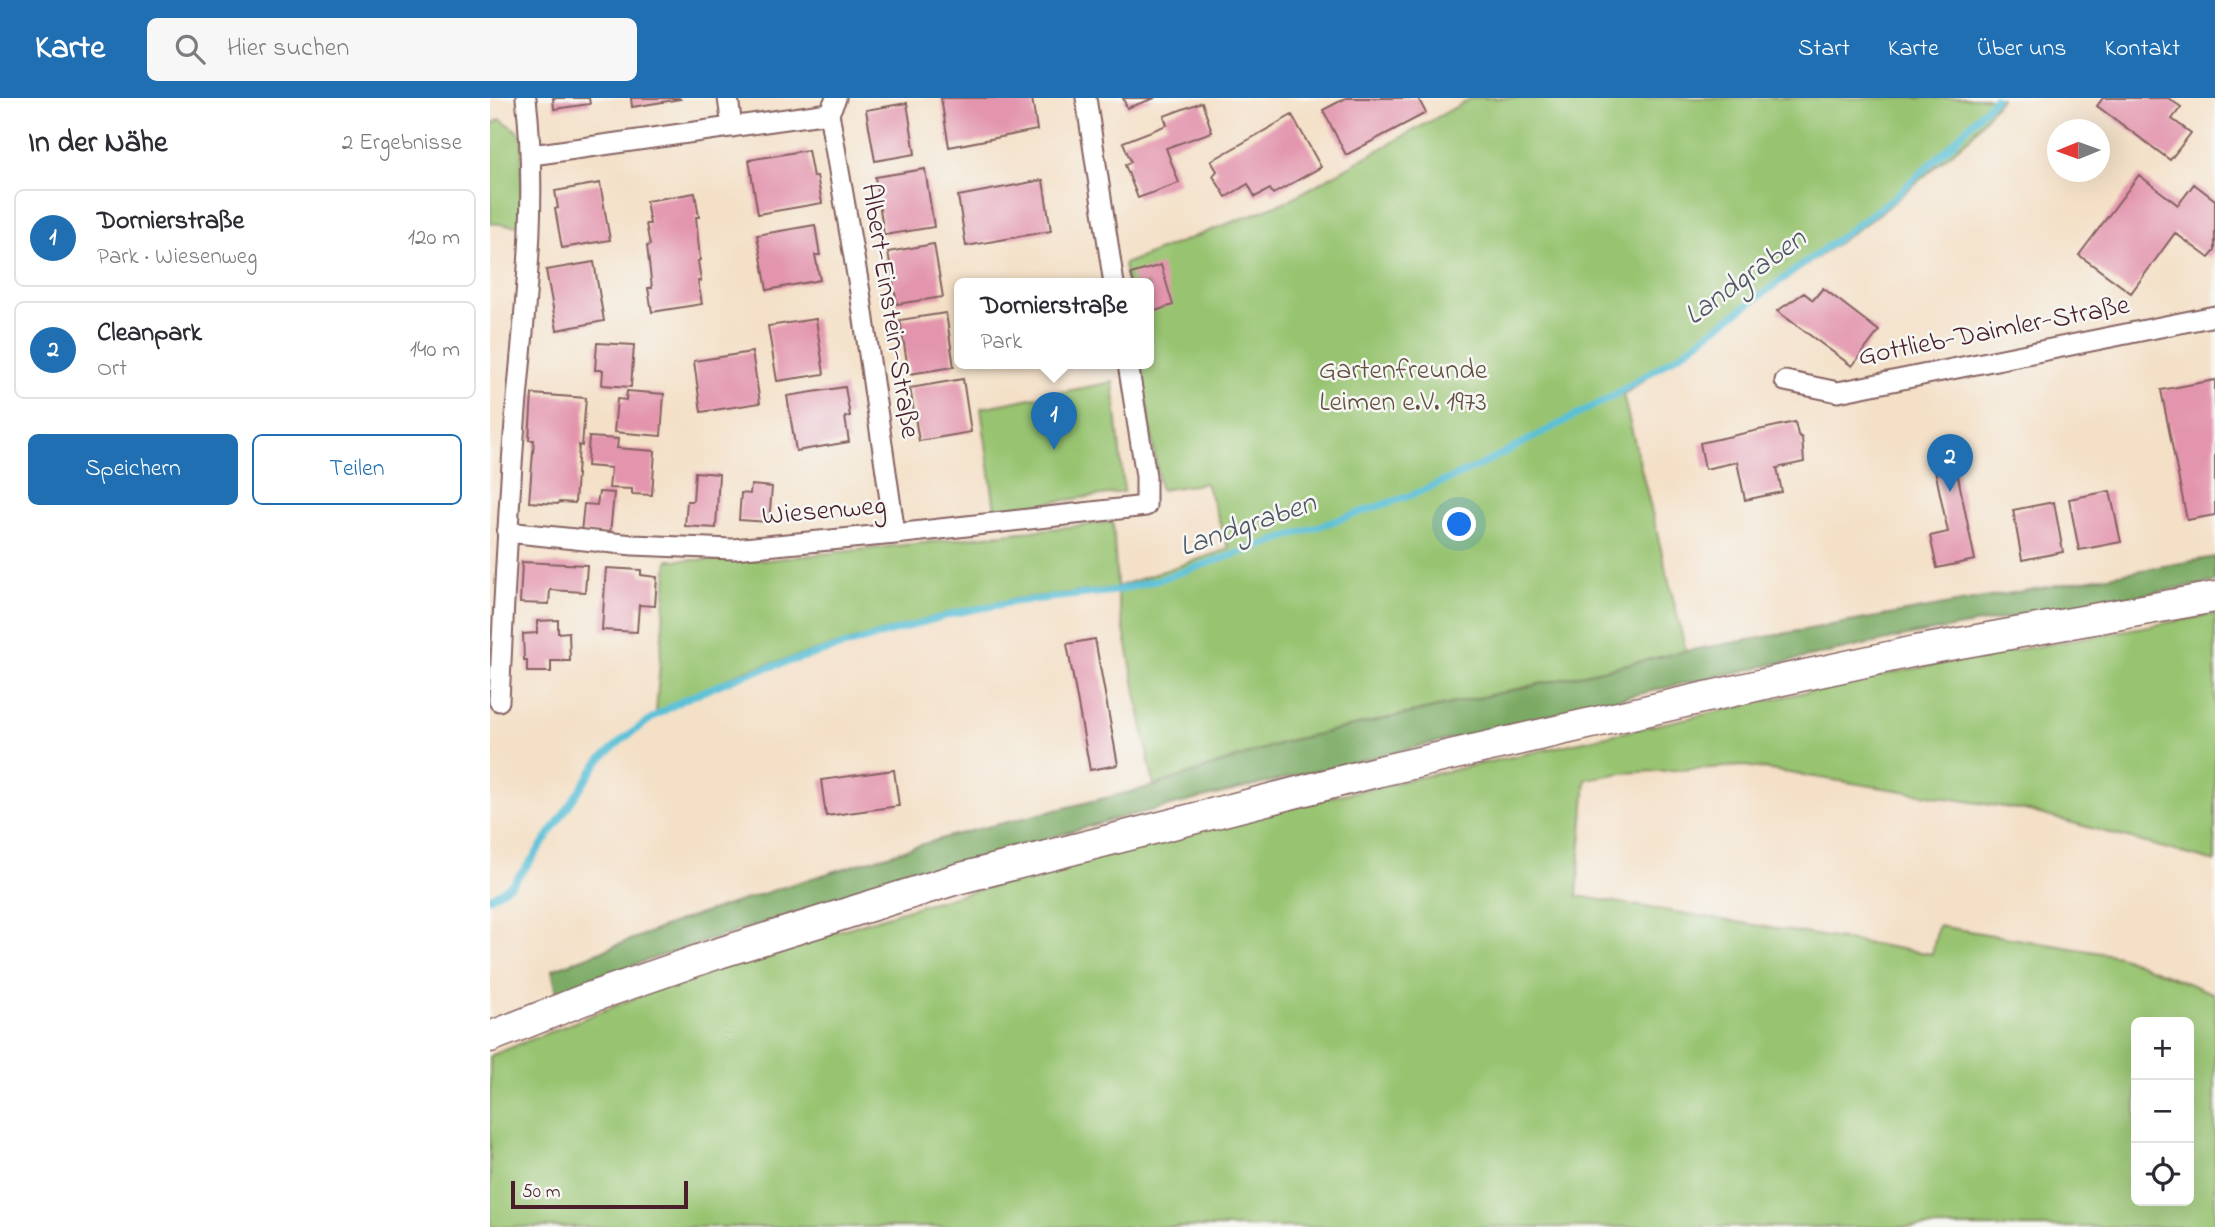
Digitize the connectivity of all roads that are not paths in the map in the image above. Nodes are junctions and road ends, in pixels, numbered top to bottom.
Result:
1 (526, 98) edge
2 (728, 98) edge
3 (1086, 98) edge
4 (833, 106) edge
5 (732, 127) junction
6 (532, 155) junction
7 (1113, 278) edge
8 (2215, 316) edge
9 (1129, 369) edge
10 (1785, 381) dead end
11 (507, 531) junction
12 (895, 534) junction
13 (2215, 597) edge
14 (499, 701) dead end
15 (490, 1037) edge

1 - 6 street
2 - 5 street
3 - 7 street
4 - 5 street
4 - 12 street, Albert-Einstein-Straße
5 - 6 street
6 - 11 street
8 - 10 street, Gottlieb-Daimler-Straße
9 - 12 street, Wiesenweg
11 - 12 street, Wiesenweg
11 - 14 street
13 - 15 main road

